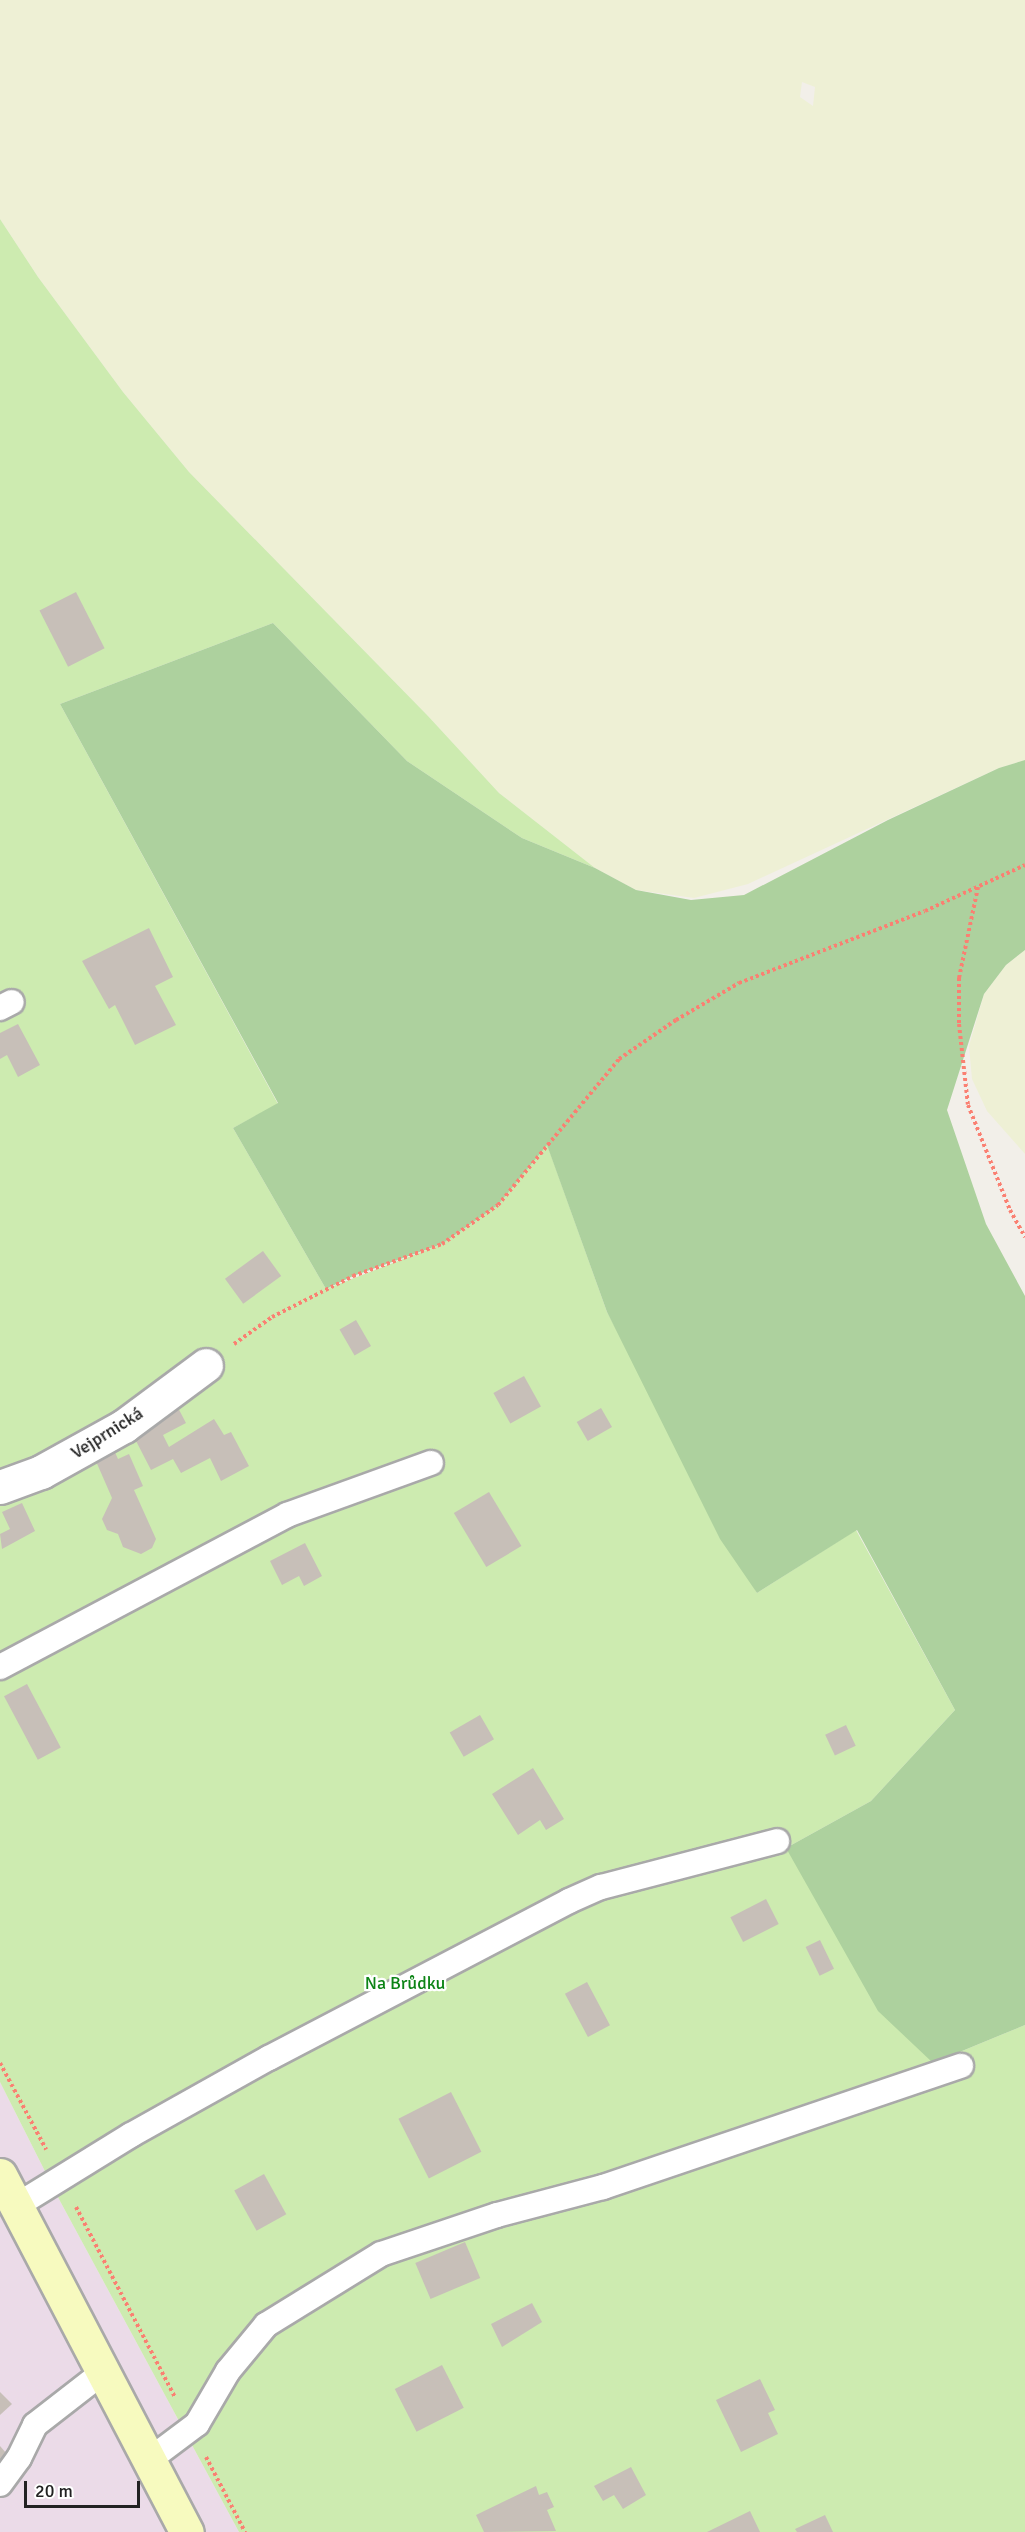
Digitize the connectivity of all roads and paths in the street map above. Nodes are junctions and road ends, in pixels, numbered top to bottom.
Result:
1 (1025, 865) edge
2 (978, 886) junction
3 (1025, 1237) edge
4 (206, 1365) joint
5 (431, 1463) dead end
6 (0, 1487) edge
7 (0, 1667) edge
8 (777, 1841) dead end
9 (0, 2062) edge
10 (961, 2066) dead end
11 (47, 2151) dead end
12 (0, 2175) edge
13 (74, 2204) dead end
14 (16, 2206) junction
15 (103, 2372) junction
16 (179, 2405) dead end
17 (201, 2447) dead end
18 (149, 2460) junction
19 (0, 2484) edge
20 (187, 2532) edge
21 (245, 2532) edge

1 - 2 path
2 - 3 path
2 - 4 path
4 - 6 street, Vejprnická
5 - 7 lane
8 - 14 lane
9 - 11 path
10 - 18 lane
12 - 14 main road
13 - 16 path
14 - 15 main road
15 - 18 main road
15 - 19 lane
17 - 21 path
18 - 20 main road

